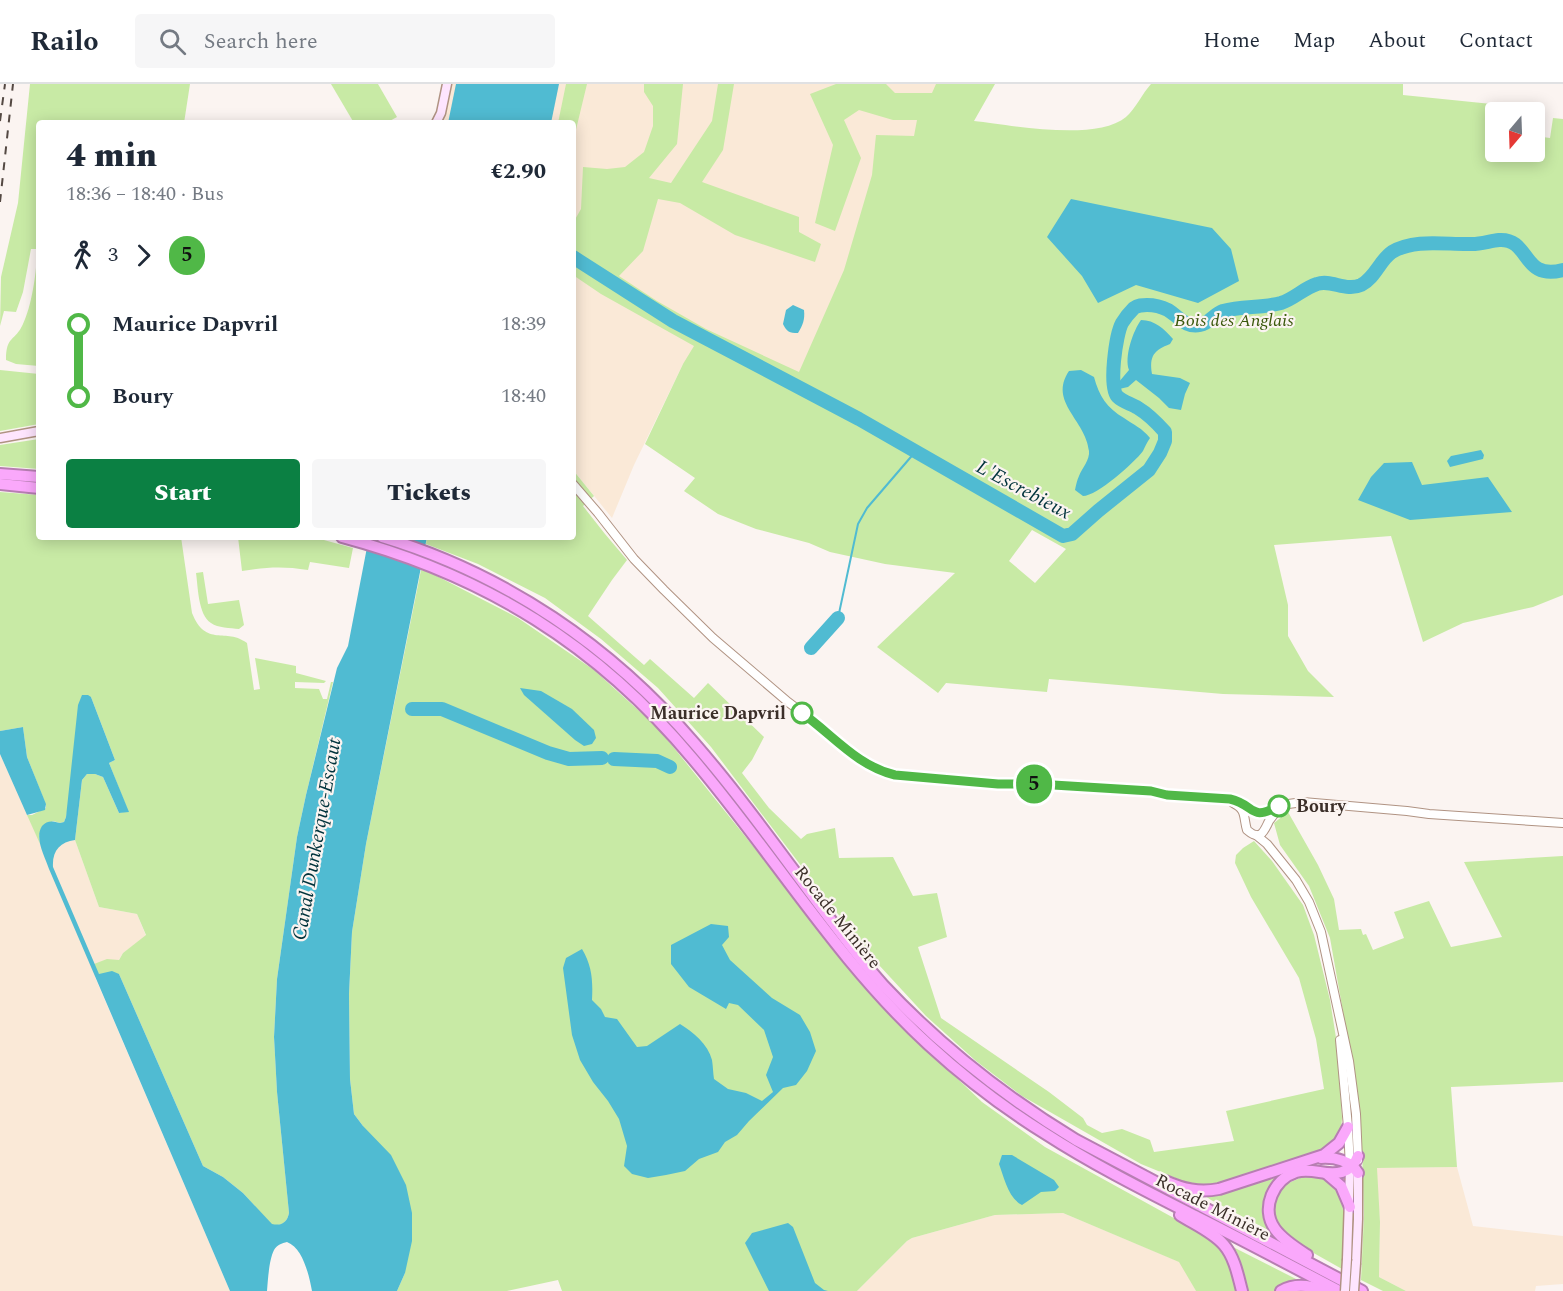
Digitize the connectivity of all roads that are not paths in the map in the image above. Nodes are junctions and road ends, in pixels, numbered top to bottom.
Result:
1 (447, 84) edge
2 (438, 120) edge
3 (36, 432) edge
4 (0, 438) edge
5 (0, 474) edge
6 (36, 477) edge
7 (0, 484) edge
8 (36, 488) edge
9 (576, 488) edge
10 (352, 540) edge
11 (391, 540) edge
12 (472, 578) junction
13 (1219, 798) junction
14 (1292, 803) junction
15 (1258, 813) junction
16 (1246, 822) junction
17 (1563, 823) edge
18 (1268, 825) junction
19 (1256, 835) junction
20 (1287, 868) junction
21 (1336, 1005) junction
22 (1348, 1127) junction
23 (1101, 1154) junction
24 (1315, 1159) junction
25 (1354, 1166) junction
26 (1321, 1172) junction
27 (1137, 1186) junction
28 (1350, 1207) junction
29 (1352, 1261) junction
30 (1340, 1286) edge
31 (1242, 1291) edge
32 (1281, 1291) edge
33 (1324, 1291) edge
34 (1345, 1291) edge
35 (1354, 1291) edge
36 (1362, 1291) edge

1 - 2 main road
3 - 4 main road
5 - 6 highway
7 - 8 highway
9 - 13 street
10 - 12 highway, Rocade Minière
11 - 12 highway, Rocade Minière
12 - 23 highway, Rocade Minière
12 - 27 highway, Rocade Minière
13 - 15 street
13 - 16 street
14 - 15 street
14 - 17 street
14 - 18 street
15 - 16 street
15 - 18 street
16 - 19 street
18 - 19 street
18 - 20 street
19 - 20 street
20 - 21 street
21 - 22 street
21 - 25 street
22 - 24 highway
22 - 25 street
23 - 24 highway
23 - 30 highway, Rocade Minière
24 - 25 highway
25 - 26 highway
25 - 28 main road
25 - 29 main road
26 - 28 highway
26 - 30 highway
27 - 30 highway, Rocade Minière
27 - 31 highway
28 - 29 main road
29 - 34 main road, bridge
29 - 35 main road, bridge
30 - 36 highway, Rocade Minière
32 - 33 highway

